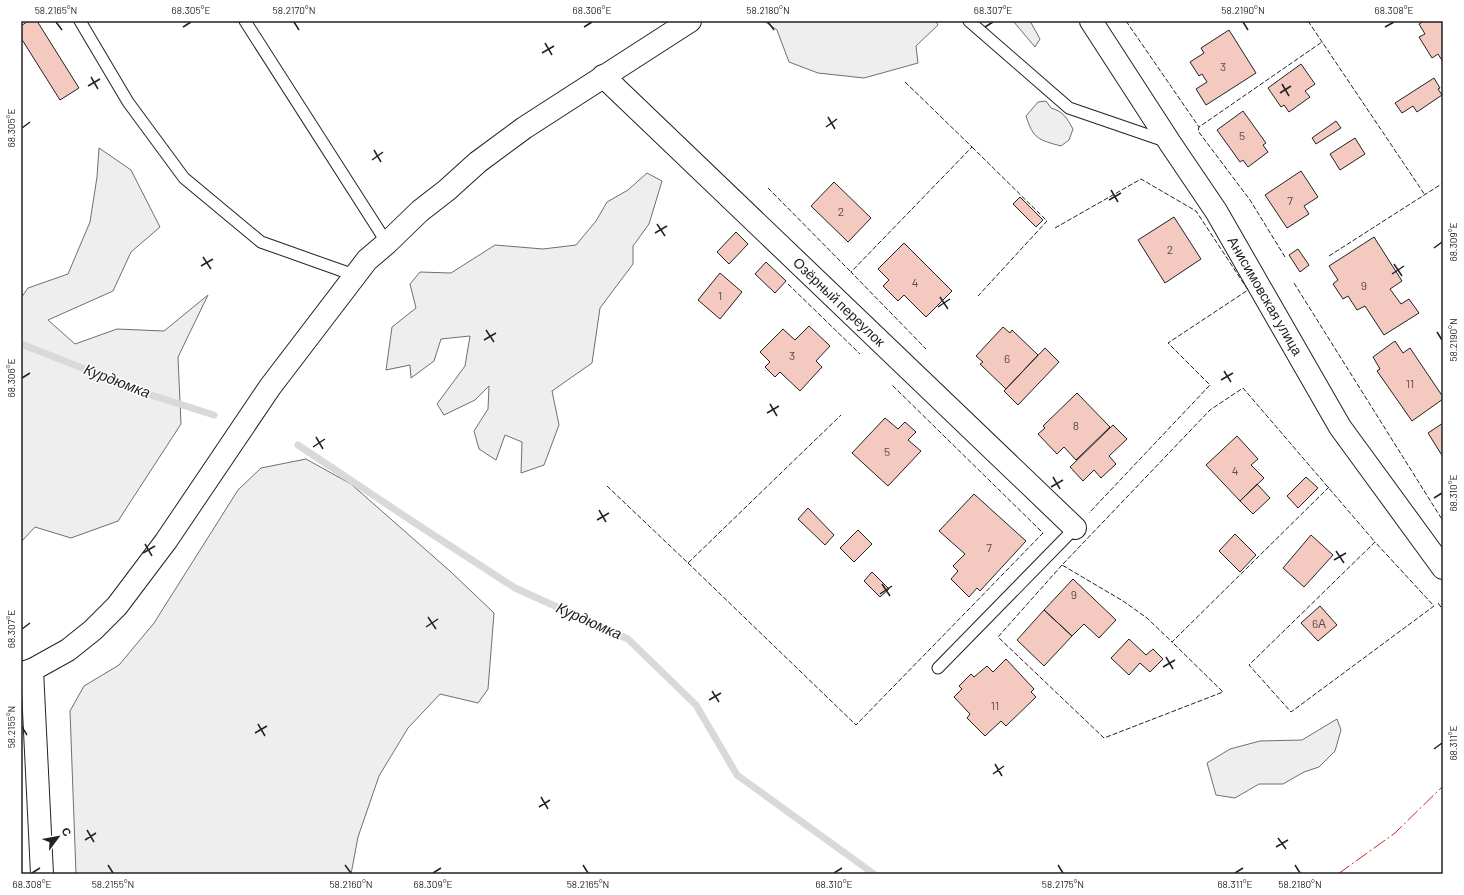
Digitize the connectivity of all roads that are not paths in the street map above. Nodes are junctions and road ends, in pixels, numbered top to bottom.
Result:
1 (80, 21) edge
2 (245, 21) edge
3 (690, 21) edge
4 (968, 21) edge
5 (1091, 21) edge
6 (604, 76) junction
7 (1170, 143) junction
8 (387, 243) junction
9 (354, 275) junction
10 (1075, 528) joint
11 (1443, 568) edge
12 (938, 668) dead end
13 (26, 671) edge
14 (42, 874) edge

1 - 9 lane
2 - 8 lane
3 - 6 street
4 - 7 lane
5 - 7 street, Анисимовская улица
6 - 8 street
6 - 10 street, Озёрный переулок
7 - 11 street, Анисимовская улица
8 - 9 street
9 - 13 street
10 - 12 lane
13 - 14 street

